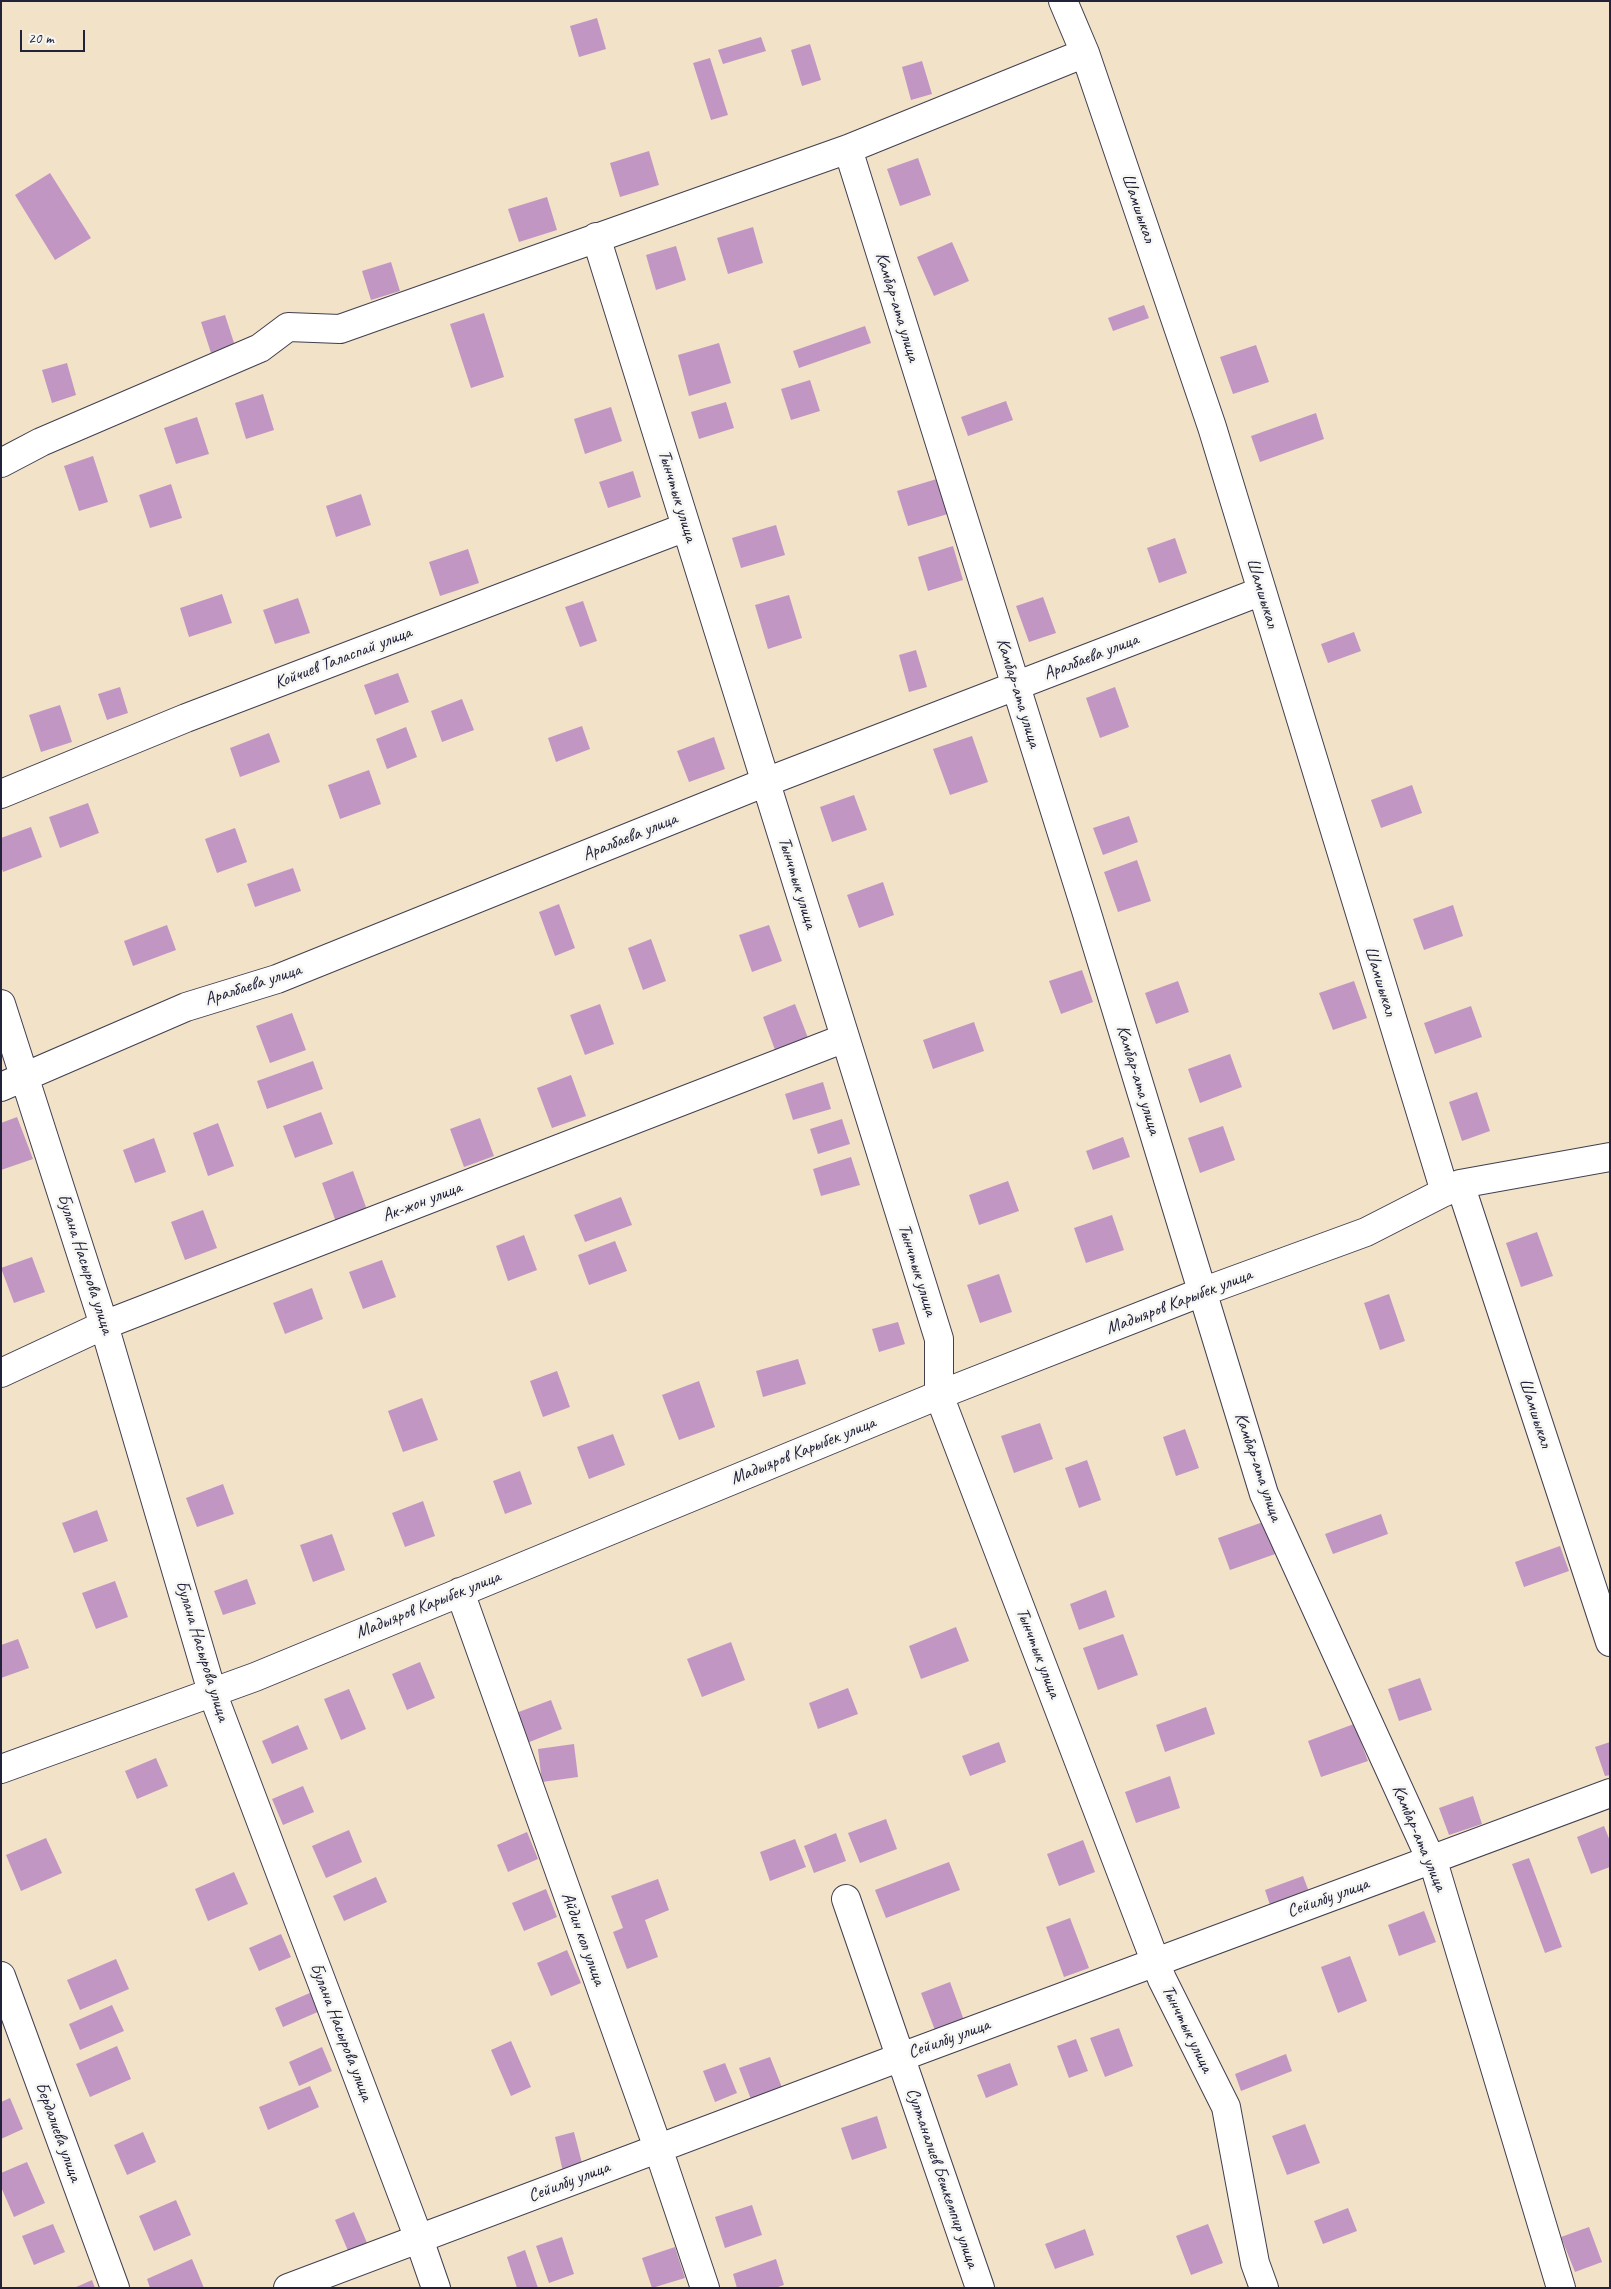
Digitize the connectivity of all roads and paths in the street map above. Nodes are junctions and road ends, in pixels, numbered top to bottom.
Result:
1 (1063, 1) edge
2 (1085, 53) junction
3 (848, 148) junction
4 (596, 237) junction
5 (1, 463) edge
6 (686, 527) junction
7 (1262, 591) junction
8 (1016, 686) junction
9 (766, 782) junction
10 (1, 794) edge
11 (1, 1004) edge
12 (845, 1038) junction
13 (13, 1082) edge
14 (1610, 1157) edge
15 (1452, 1188) junction
16 (1202, 1292) junction
17 (104, 1325) junction
18 (1, 1372) edge
19 (939, 1396) junction
20 (460, 1592) junction
21 (1610, 1642) edge
22 (212, 1692) junction
23 (1, 1769) edge
24 (1610, 1793) edge
25 (1431, 1860) junction
26 (846, 1899) dead end
27 (1156, 1962) junction
28 (1, 1976) edge
29 (901, 2057) junction
30 (658, 2148) junction
31 (419, 2239) junction
32 (115, 2288) edge
33 (288, 2288) edge
34 (436, 2288) edge
35 (704, 2288) edge
36 (980, 2288) edge
37 (1264, 2288) edge
38 (1561, 2288) edge

1 - 2 street, Шамшыкал
2 - 3 street
2 - 7 street, Шамшыкал
3 - 4 street
3 - 8 street, Камбар-ата улица
4 - 5 street
4 - 6 street, Тынчтык улица
6 - 9 street, Тынчтык улица
6 - 10 street, Койчиев Таласпай улица
7 - 8 street, Аралбаева улица
7 - 15 street, Шамшыкал
8 - 9 street, Аралбаева улица
8 - 16 street, Камбар-ата улица
9 - 12 street, Тынчтык улица
9 - 13 street, Аралбаева улица
11 - 13 street, Булана Насырова улица
12 - 17 street, Ак-жон улица
12 - 19 street, Тынчтык улица
13 - 17 street, Булана Насырова улица
14 - 15 street, Мадыяров Карыбек улица
15 - 16 street, Мадыяров Карыбек улица
15 - 21 street, Шамшыкал
16 - 19 street, Мадыяров Карыбек улица
16 - 25 street, Камбар-ата улица
17 - 18 street, Ак-жон улица
17 - 22 street, Булана Насырова улица
19 - 20 street, Мадыяров Карыбек улица
19 - 27 street, Тынчтык улица
20 - 22 street, Мадыяров Карыбек улица
20 - 30 street, Айдин кол улица
22 - 23 street, Мадыяров Карыбек улица
22 - 31 street, Булана Насырова улица
24 - 25 street, Сейилбу улица
25 - 27 street, Сейилбу улица
25 - 38 street, Камбар-ата улица
26 - 29 street, Султаналиев Бешкемпир улица
27 - 29 street, Сейилбу улица
27 - 37 street, Тынчтык улица
28 - 32 street, Бердалиева улица
29 - 30 street, Сейилбу улица
29 - 36 street, Султаналиев Бешкемпир улица
30 - 31 street, Сейилбу улица
30 - 35 street, Айдин кол улица
31 - 33 street, Сейилбу улица
31 - 34 street, Булана Насырова улица

